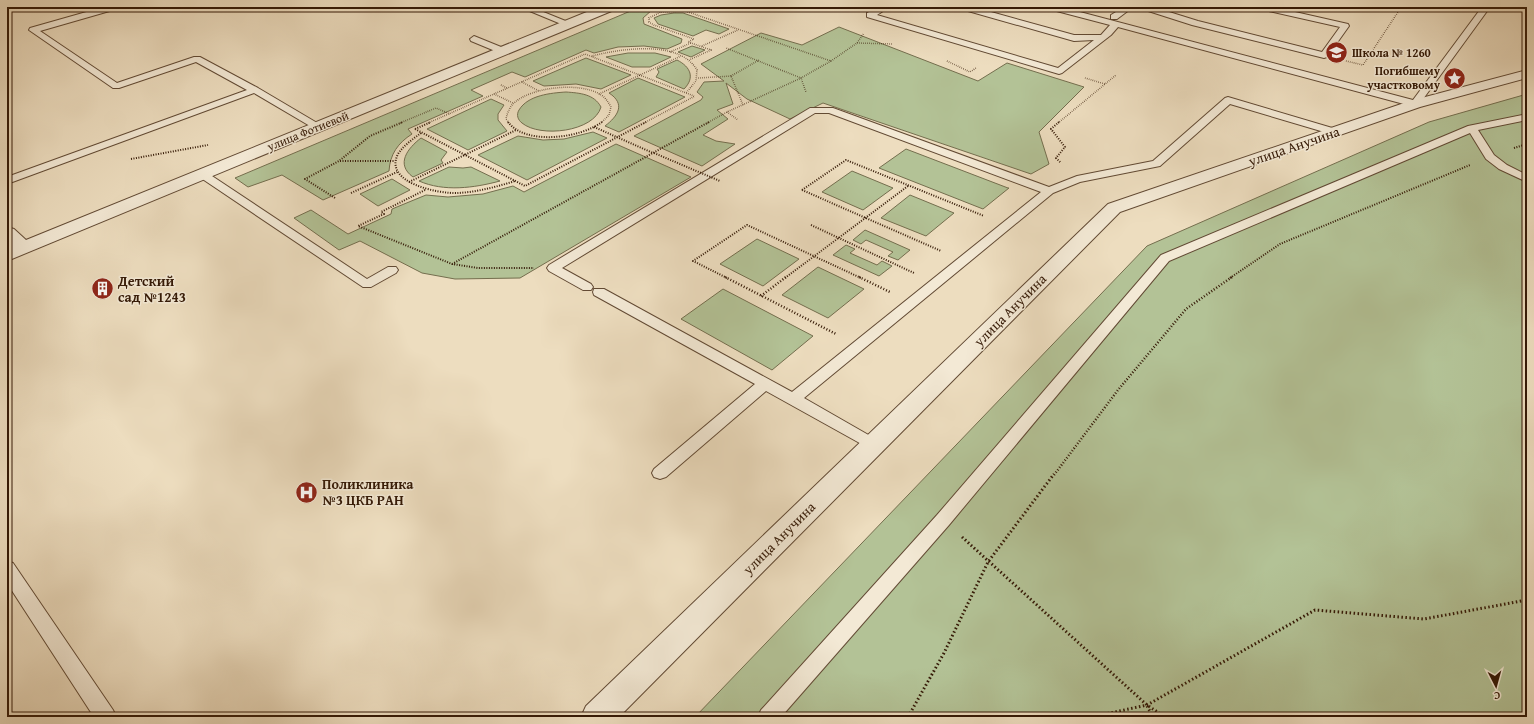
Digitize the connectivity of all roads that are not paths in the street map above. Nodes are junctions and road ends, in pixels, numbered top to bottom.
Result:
1 (108, 7) edge
2 (524, 7) edge
3 (610, 7) edge
4 (885, 7) edge
5 (964, 7) edge
6 (1052, 7) edge
7 (1128, 7) edge
8 (1145, 7) edge
9 (1263, 7) edge
10 (1486, 7) edge
11 (1115, 20) junction
12 (569, 24) junction
13 (1102, 37) junction
14 (474, 39) dead end
15 (503, 51) junction
16 (1527, 74) edge
17 (255, 90) junction
18 (1415, 104) junction
19 (1527, 116) edge
20 (319, 127) junction
21 (1472, 128) junction
22 (1335, 132) junction
23 (202, 174) junction
24 (1527, 179) edge
25 (7, 181) edge
26 (1049, 191) junction
27 (7, 233) edge
28 (15, 251) edge
29 (392, 270) dead end
30 (765, 384) junction
31 (793, 399) junction
32 (874, 445) junction
33 (660, 473) dead end
34 (7, 568) edge
35 (106, 717) edge
36 (597, 717) edge
37 (768, 717) edge

1 - 17 lane
2 - 12 lane
3 - 12 street, улица Фотиевой
4 - 13 lane
5 - 13 lane
6 - 11 lane
7 - 11 lane
8 - 9 lane
10 - 18 lane
11 - 13 lane
11 - 18 lane
12 - 15 street, улица Фотиевой
14 - 15 lane
15 - 20 street, улица Фотиевой
16 - 18 street, улица Анучина
17 - 20 lane
17 - 25 lane
18 - 22 street, улица Анучина
19 - 21 lane
20 - 23 street, улица Фотиевой
21 - 24 lane
21 - 37 lane
22 - 26 lane
22 - 32 street, улица Анучина
23 - 28 street, улица Фотиевой
23 - 29 lane
26 - 30 lane
26 - 31 lane
27 - 28 street
30 - 31 lane
30 - 33 lane
31 - 32 lane
32 - 36 street, улица Анучина
34 - 35 lane

